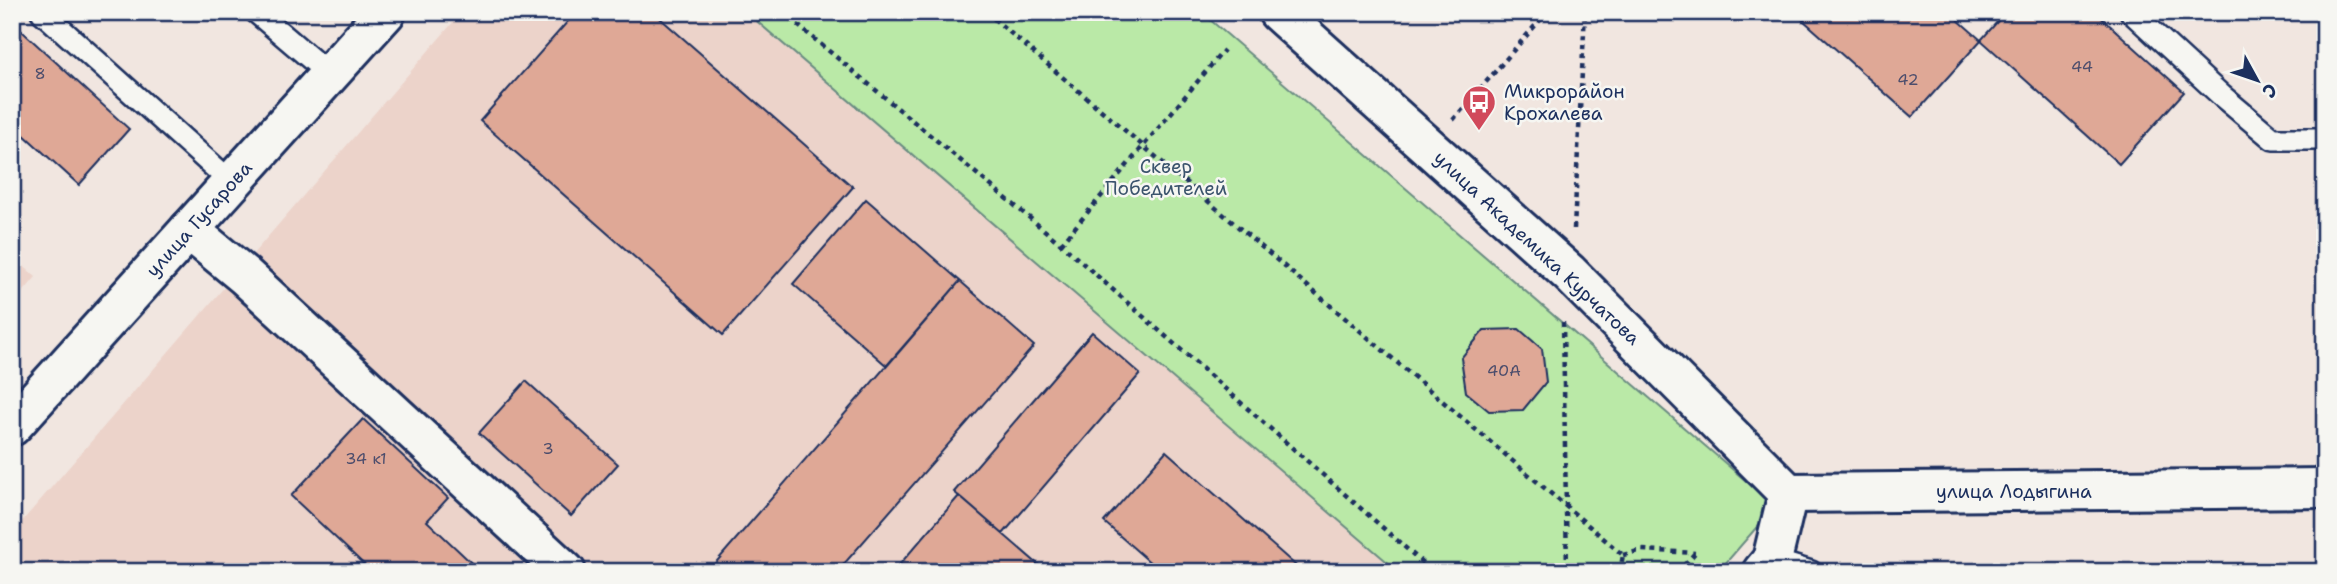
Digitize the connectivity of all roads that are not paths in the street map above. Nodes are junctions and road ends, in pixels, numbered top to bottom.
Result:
1 (42, 12) edge
2 (257, 12) edge
3 (386, 12) edge
4 (1278, 12) edge
5 (2131, 12) edge
6 (330, 75) junction
7 (2325, 139) edge
8 (232, 183) junction
9 (189, 230) junction
10 (12, 426) edge
11 (2325, 488) edge
12 (1788, 493) junction
13 (1767, 566) edge
14 (566, 572) edge
15 (1811, 572) edge

1 - 8 lane
2 - 6 lane
3 - 6 street, улица Гусарова
4 - 12 street, улица Академика Курчатова
5 - 7 lane
6 - 8 street, улица Гусарова
8 - 9 street, улица Гусарова
9 - 10 street, улица Гусарова
9 - 14 street
11 - 12 street, улица Лодыгина
12 - 13 street
13 - 15 lane

